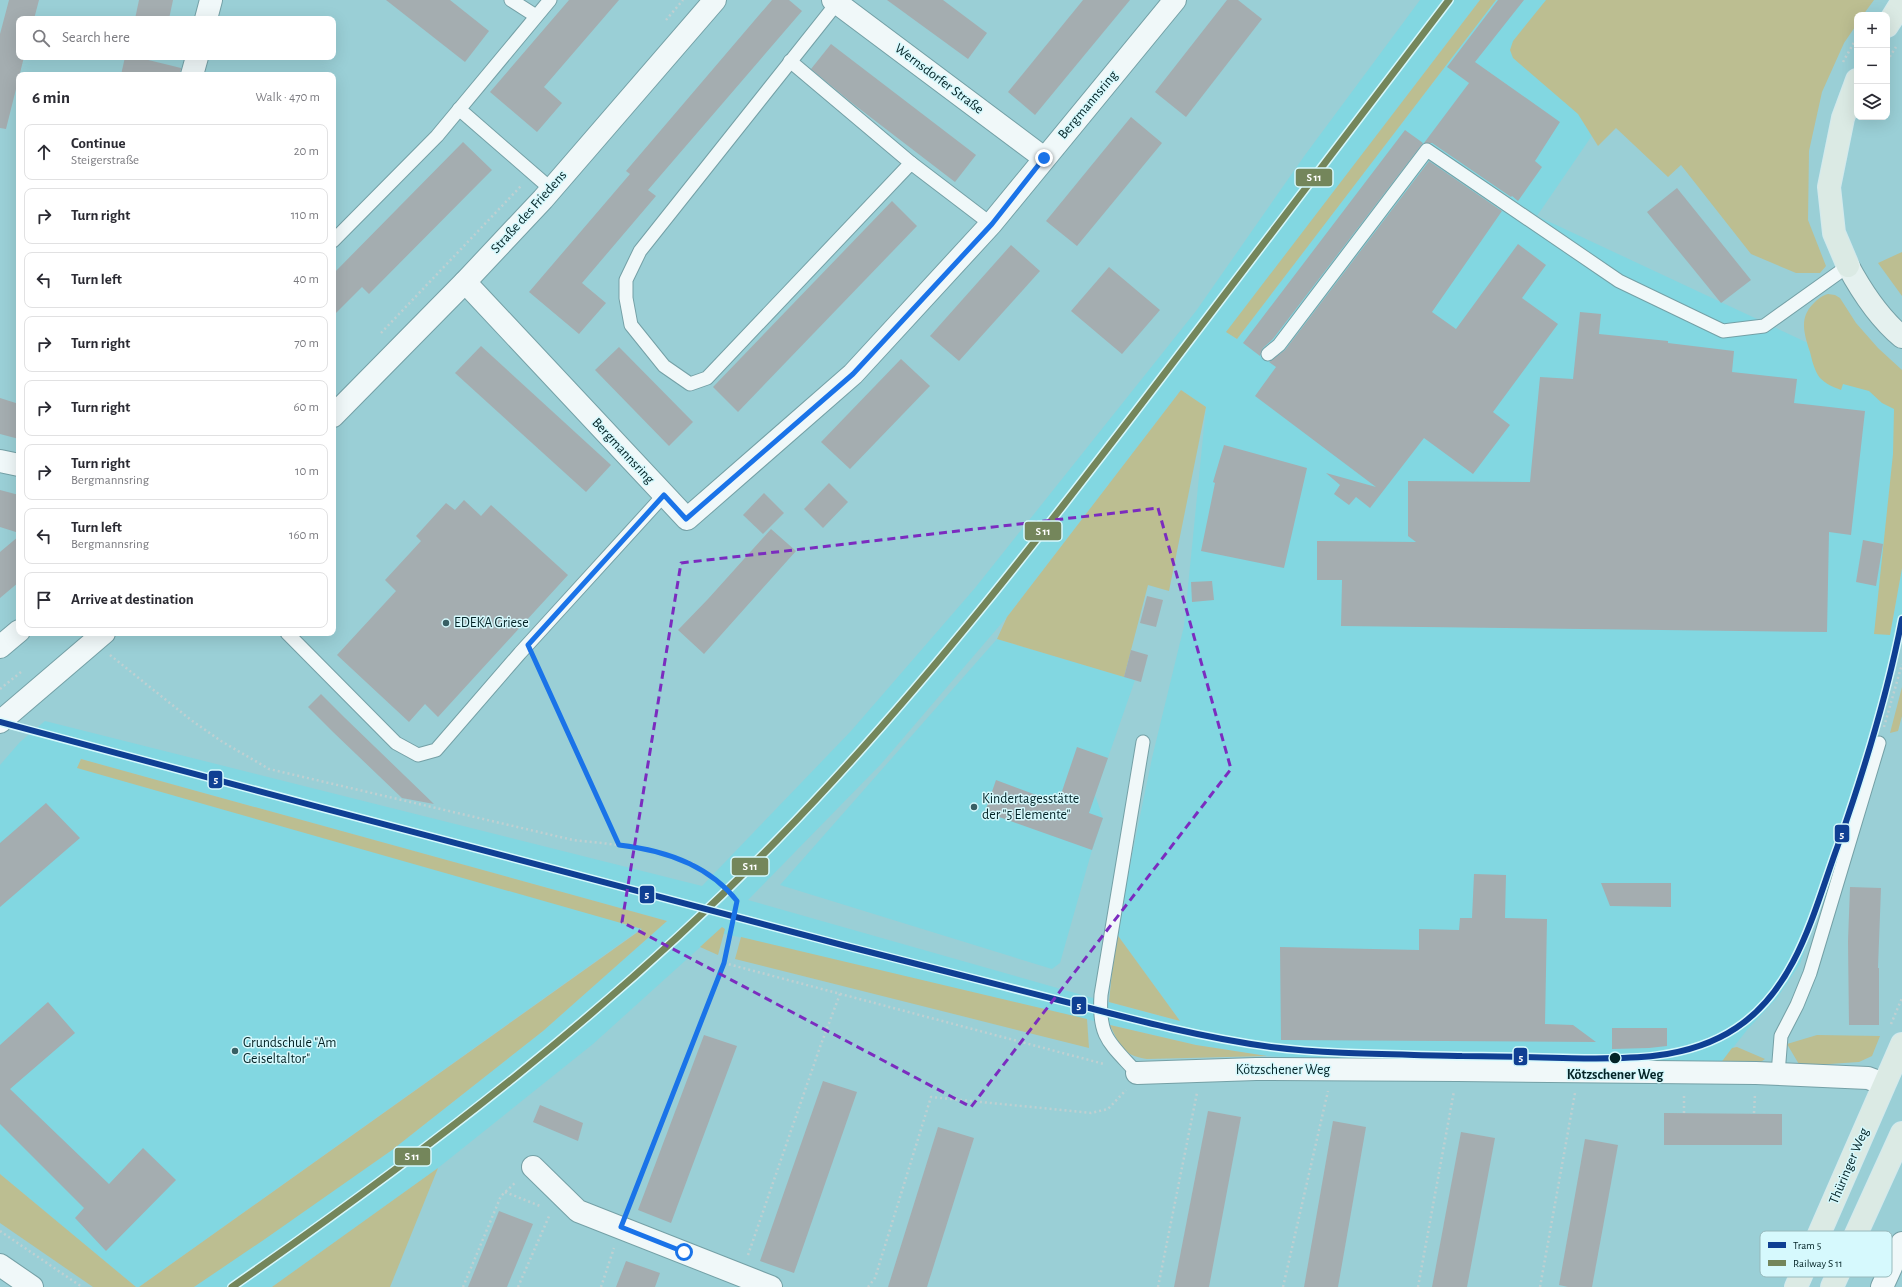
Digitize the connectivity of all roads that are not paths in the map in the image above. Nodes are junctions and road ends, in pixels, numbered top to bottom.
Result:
1 (211, 0) edge
2 (511, 0) edge
3 (550, 0) edge
4 (715, 0) edge
5 (1175, 0) edge
6 (835, 2) edge
7 (1902, 2) edge
8 (207, 16) edge
9 (536, 16) junction
10 (1902, 16) edge
11 (1891, 33) edge
12 (196, 60) edge
13 (790, 61) junction
14 (193, 72) edge
15 (1856, 84) edge
16 (459, 109) junction
17 (1044, 158) junction
18 (911, 163) junction
19 (551, 189) junction
20 (992, 224) junction
21 (336, 238) edge
22 (1848, 266) junction
23 (465, 282) junction
24 (1902, 337) edge
25 (1268, 354) dead end
26 (336, 413) edge
27 (0, 461) edge
28 (16, 465) edge
29 (664, 495) junction
30 (16, 634) edge
31 (290, 636) edge
32 (99, 637) edge
33 (0, 647) edge
34 (0, 722) edge
35 (1144, 742) dead end
36 (1879, 742) road end
37 (1902, 1044) edge
38 (1137, 1073) joint
39 (1778, 1074) junction
40 (1884, 1084) junction
41 (1902, 1133) edge
42 (533, 1167) road end
43 (1820, 1231) edge
44 (1857, 1231) edge
45 (1902, 1244) edge
46 (0, 1265) edge
47 (1892, 1266) edge
48 (1800, 1277) edge
49 (1837, 1277) edge
50 (1887, 1277) edge
51 (32, 1287) edge
52 (771, 1287) edge
53 (1796, 1287) edge
54 (1832, 1287) edge
55 (1882, 1287) edge

1 - 8 street
2 - 9 lane
3 - 9 lane
4 - 19 street, Straße des Friedens
5 - 17 street, Bergmannsring
6 - 13 lane
6 - 17 street, Wernsdorfer Straße
7 - 11 main road
9 - 16 lane
10 - 11 main road
12 - 14 street
13 - 18 lane
13 - 18 lane
15 - 22 main road
16 - 19 lane
16 - 21 lane
17 - 20 street, Bergmannsring
18 - 20 lane
19 - 23 street, Straße des Friedens
20 - 29 street, Bergmannsring
22 - 24 main road
22 - 25 lane
23 - 26 street, Straße des Friedens
23 - 29 street, Bergmannsring
27 - 28 street
29 - 31 lane
30 - 33 street
32 - 34 street
35 - 38 lane
36 - 39 lane
37 - 40 main road, Thüringer Weg
38 - 39 street, Kötzschener Weg
39 - 40 street, Kötzschener Weg
40 - 43 main road, Thüringer Weg
41 - 44 main road
42 - 52 street
45 - 47 street
46 - 51 street
48 - 53 main road, Thüringer Weg
49 - 54 main road
50 - 55 street

